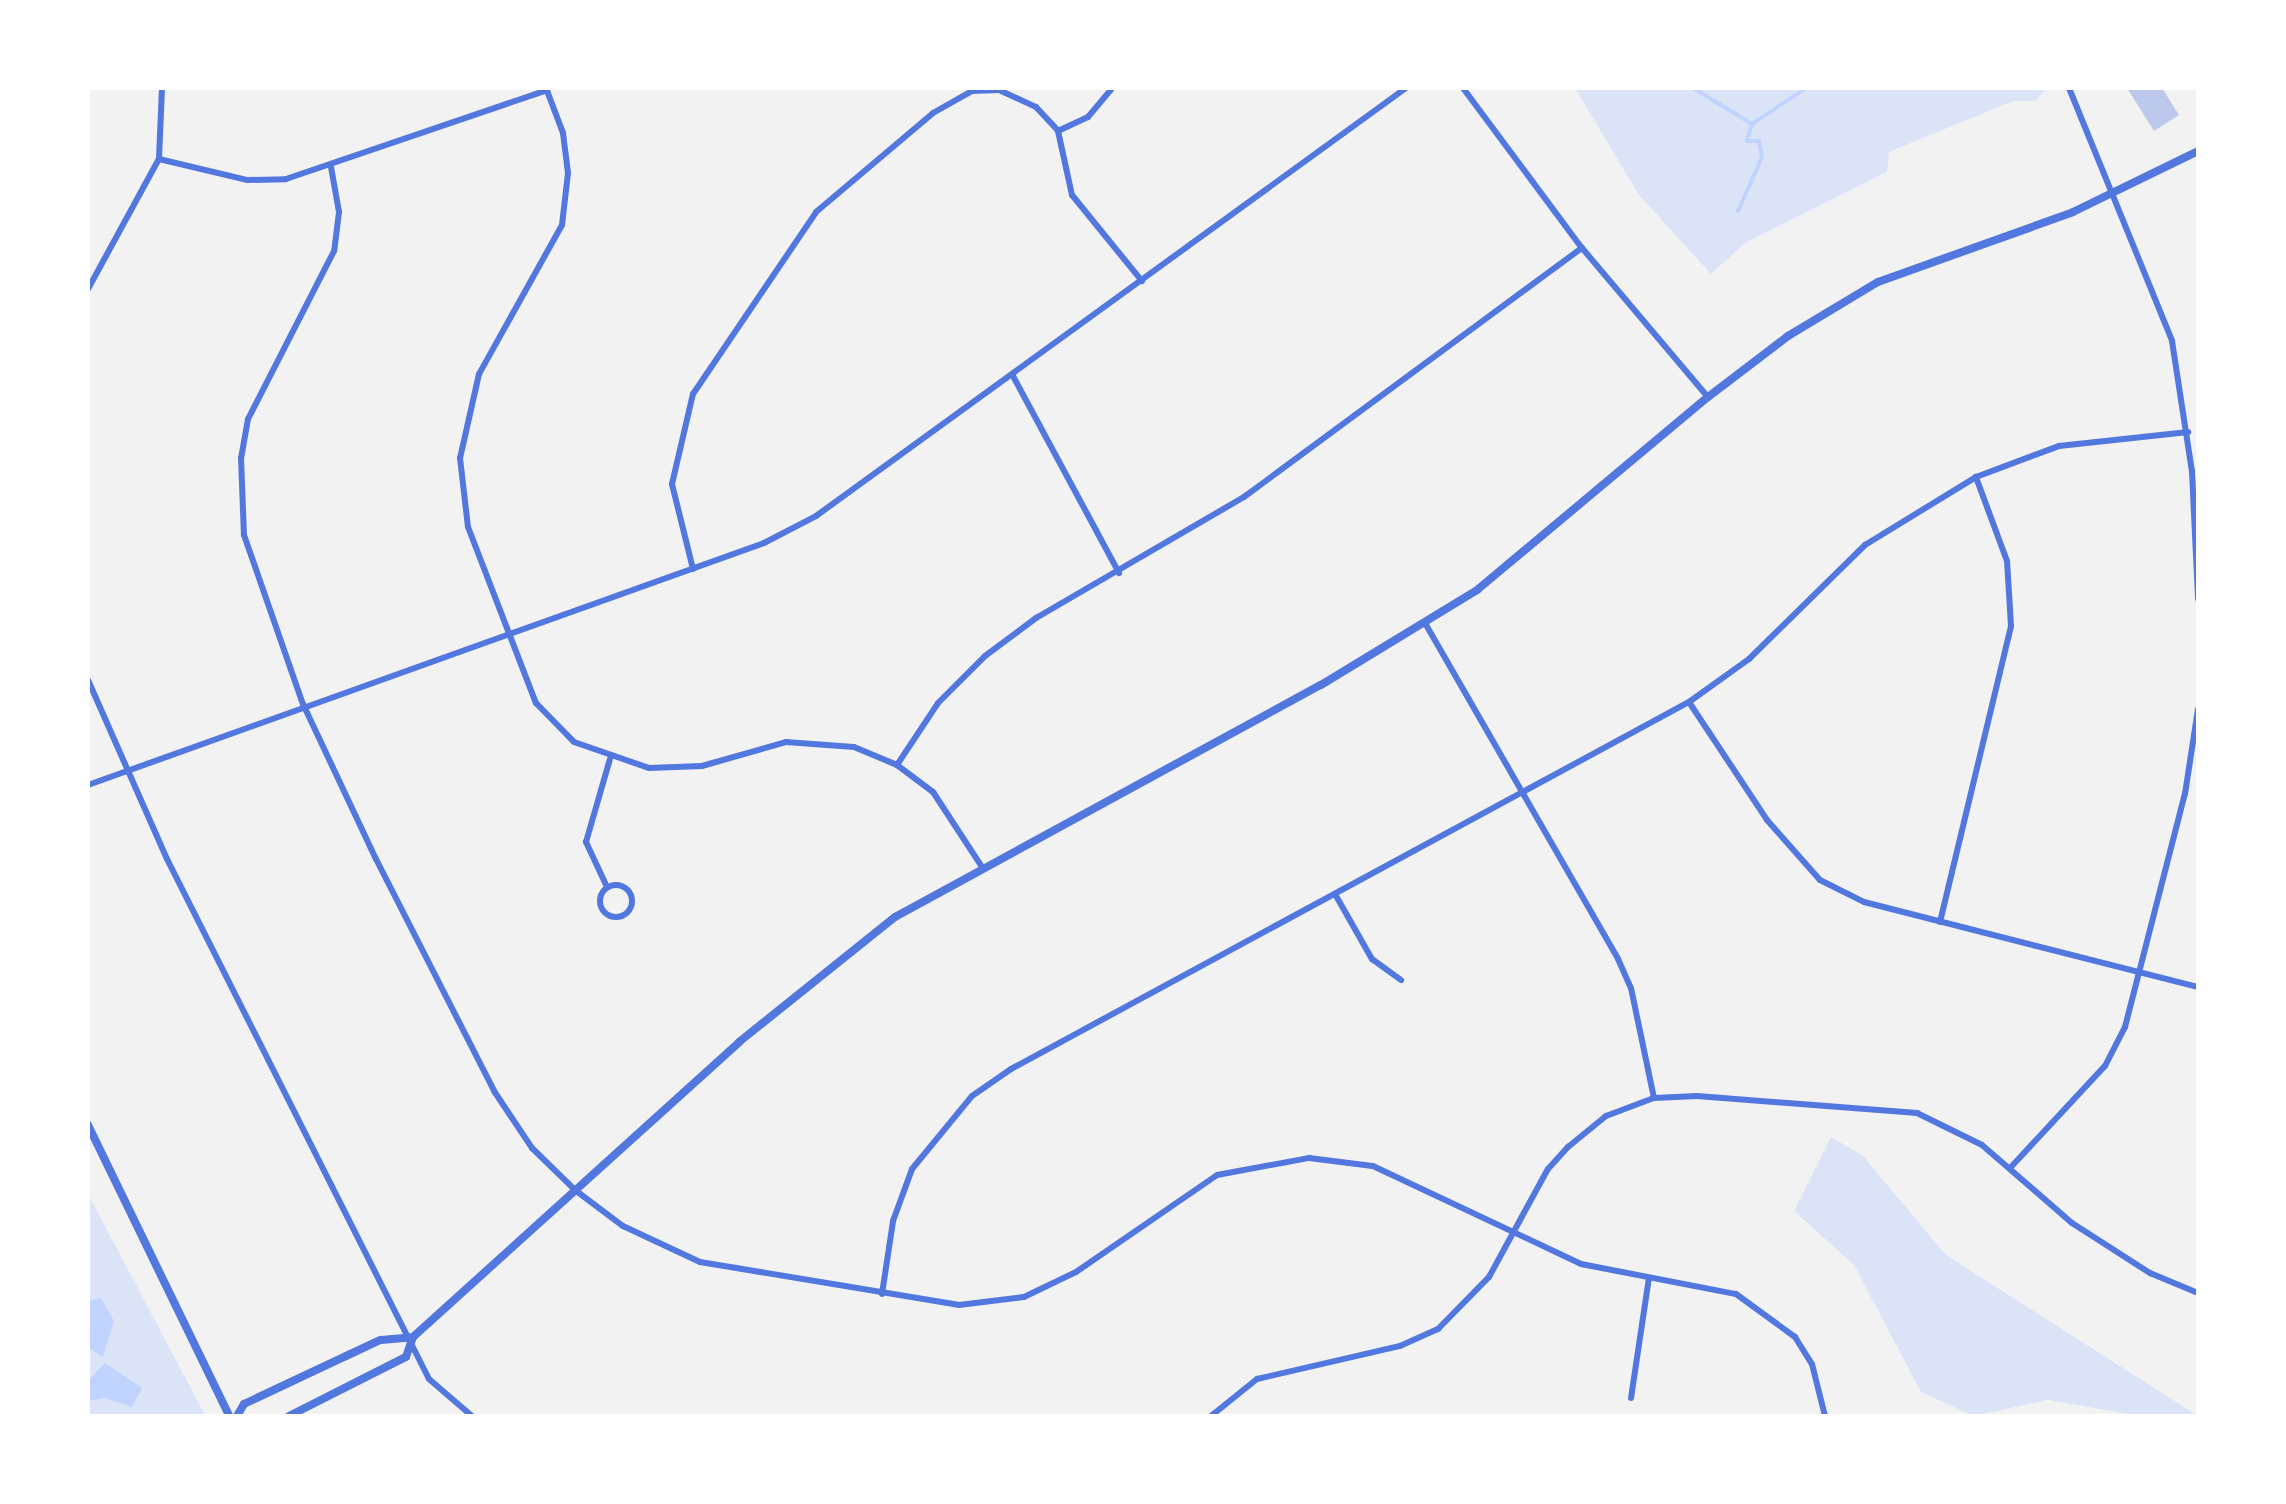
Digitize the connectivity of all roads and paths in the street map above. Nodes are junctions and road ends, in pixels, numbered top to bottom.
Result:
1 (162, 88) edge
2 (1112, 88) edge
3 (1406, 88) edge
4 (1463, 88) edge
5 (2068, 88) edge
6 (546, 89) edge
7 (1058, 132) junction
8 (2198, 152) edge
9 (158, 160) junction
10 (331, 168) junction
11 (2115, 194) junction
12 (1582, 248) junction
13 (1142, 281) junction
14 (88, 289) edge
15 (1012, 376) junction
16 (1708, 397) junction
17 (2188, 432) junction
18 (1976, 477) junction
19 (693, 569) junction
20 (1119, 573) junction
21 (2198, 599) edge
22 (1425, 623) junction
23 (506, 634) junction
24 (88, 680) edge
25 (1689, 702) junction
26 (303, 704) junction
27 (2198, 710) edge
28 (610, 759) junction
29 (897, 765) junction
30 (126, 770) junction
31 (88, 785) edge
32 (1520, 794) junction
33 (982, 867) junction
34 (606, 887) junction
35 (1335, 894) junction
36 (1940, 922) junction
37 (2140, 973) junction
38 (1401, 980) dead end
39 (2198, 987) edge
40 (1654, 1098) junction
41 (88, 1125) edge
42 (2011, 1167) junction
43 (575, 1190) junction
44 (1515, 1233) junction
45 (1649, 1278) junction
46 (2198, 1293) edge
47 (882, 1294) junction
48 (413, 1337) junction
49 (1631, 1398) dead end
50 (229, 1416) edge
51 (237, 1416) edge
52 (289, 1416) edge
53 (472, 1416) edge
54 (1212, 1416) edge
55 (1825, 1416) edge

1 - 9 street
2 - 7 street
3 - 13 street
4 - 12 street
5 - 11 street
6 - 10 street
6 - 23 street
7 - 13 street
7 - 19 street
8 - 11 street
9 - 10 street
9 - 14 street
10 - 26 street
11 - 16 street
11 - 17 street
12 - 16 street
12 - 20 street
13 - 15 street
15 - 19 street
15 - 20 street
16 - 22 street
17 - 18 street
17 - 21 street
18 - 25 street
18 - 36 street
19 - 23 street
20 - 29 street
22 - 32 street
22 - 33 street
23 - 26 street
23 - 28 street
24 - 30 street
25 - 32 street
25 - 36 street
26 - 30 street
26 - 43 street
27 - 37 street
28 - 29 street
28 - 34 street
29 - 33 street
30 - 31 street
30 - 48 street
32 - 35 street
32 - 40 street
33 - 43 street
34 - 34 street
35 - 38 street
35 - 47 street
36 - 37 street
37 - 39 street
37 - 42 street
40 - 42 street
40 - 44 street
41 - 50 street
42 - 46 street
43 - 47 street
43 - 48 street
44 - 45 street
44 - 47 street
44 - 54 street
45 - 49 street
45 - 55 street
48 - 51 street
48 - 52 street
48 - 53 street

